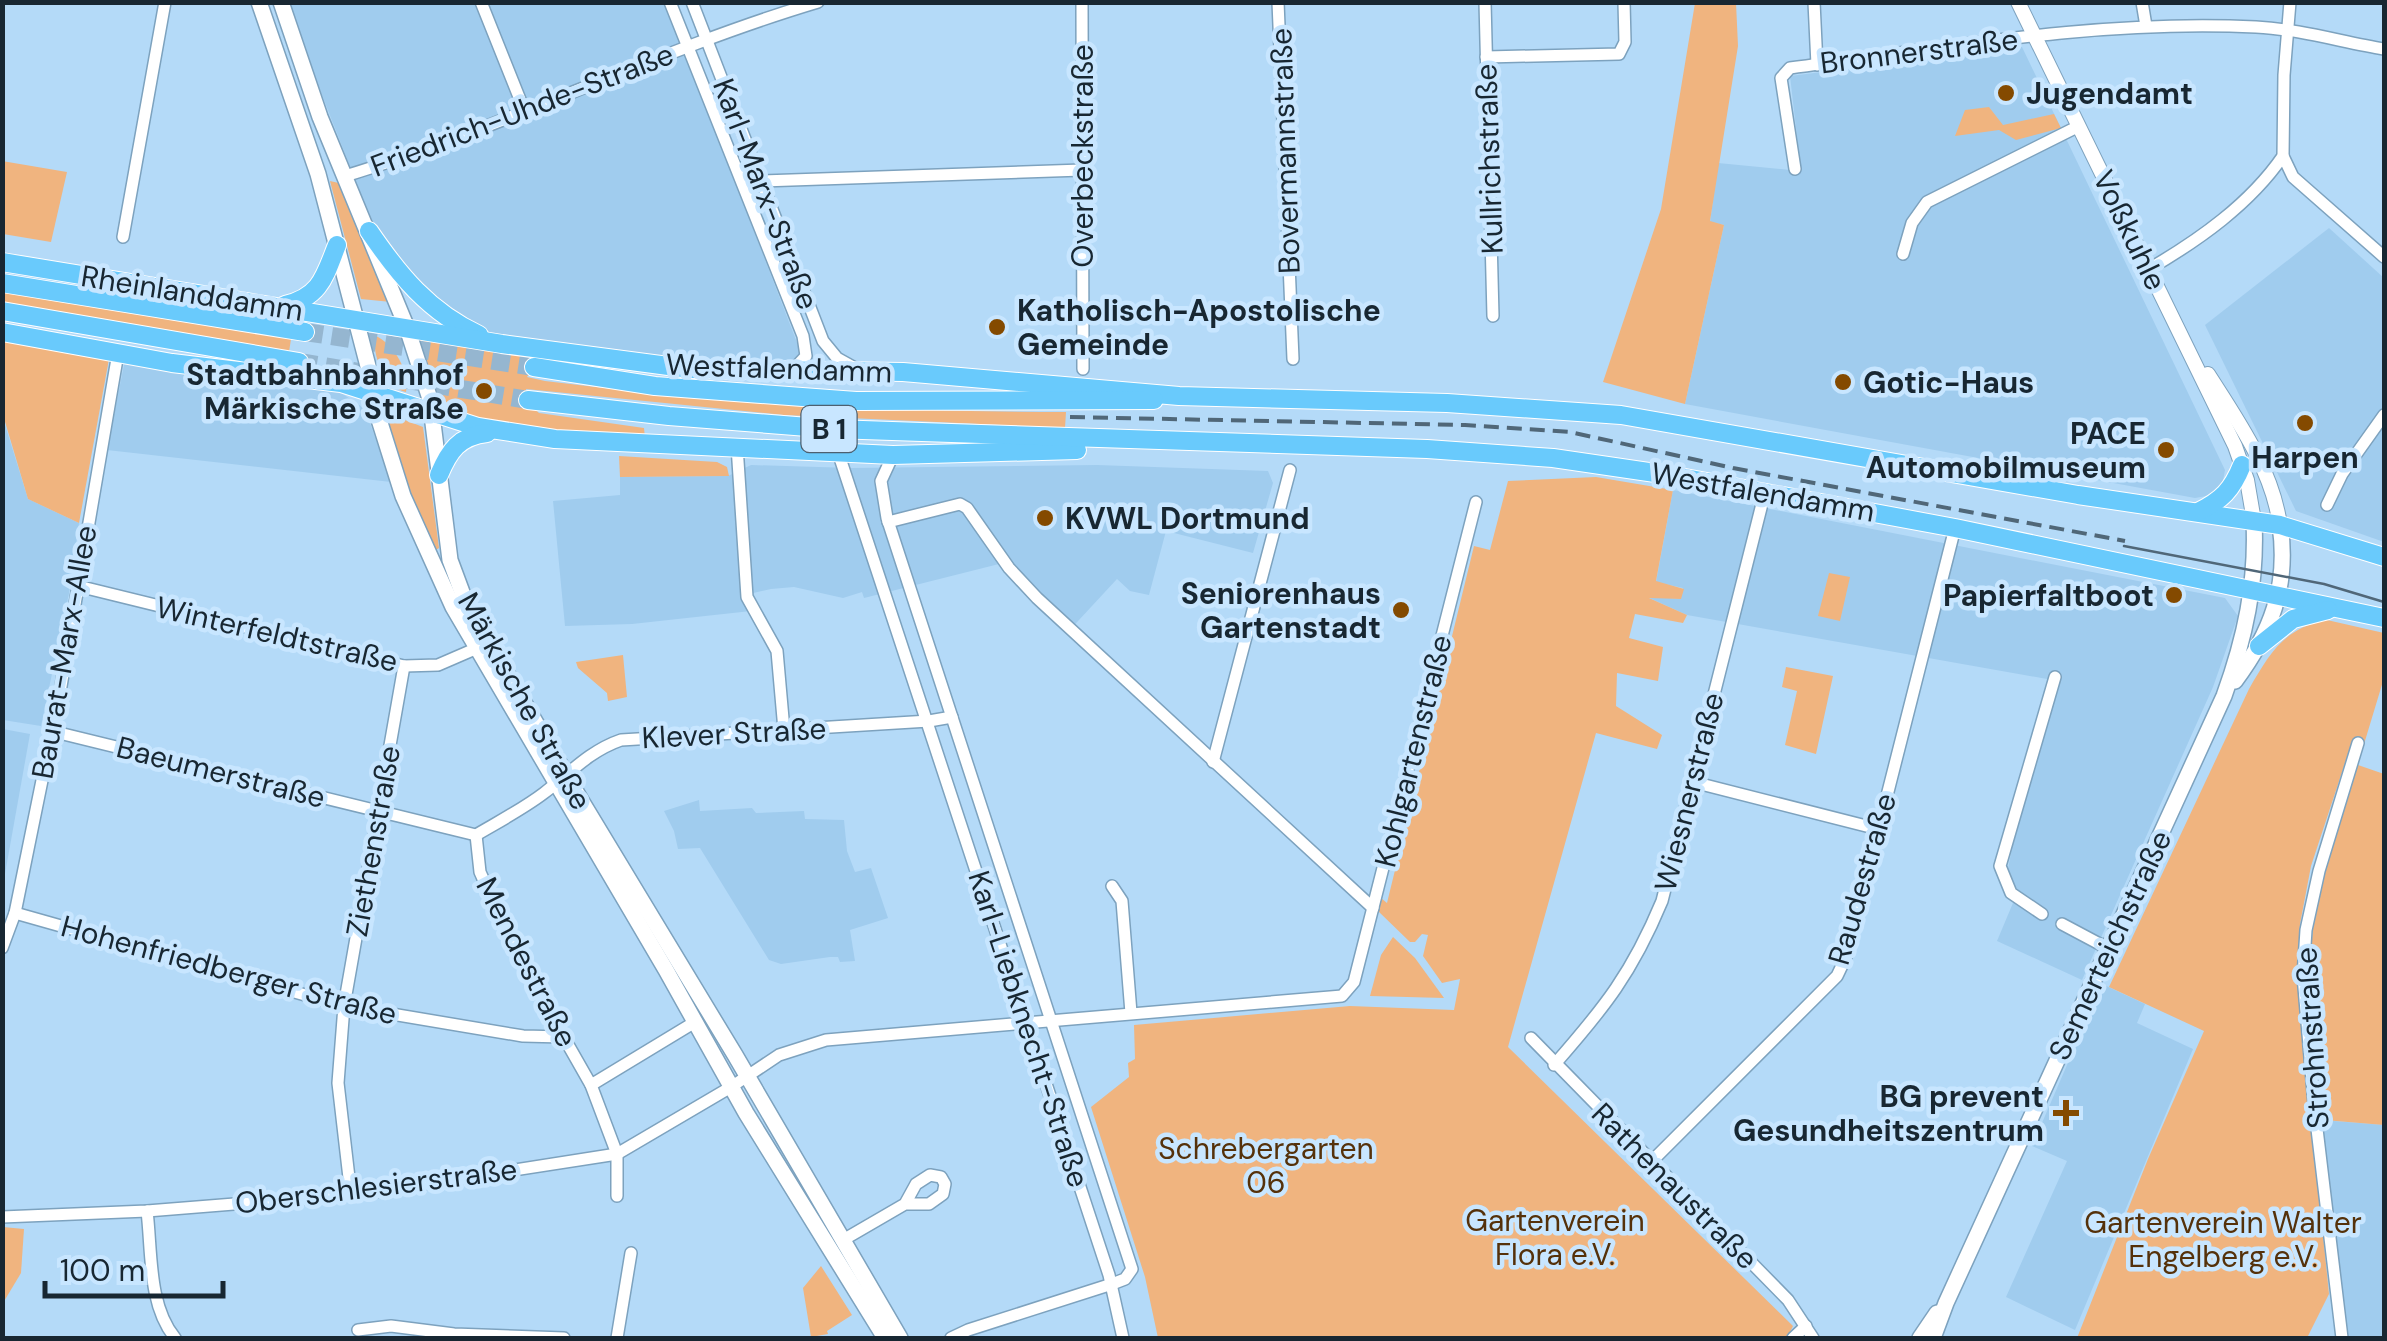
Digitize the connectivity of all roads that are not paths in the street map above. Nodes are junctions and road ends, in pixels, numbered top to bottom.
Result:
1 (164, 2) edge
2 (260, 2) edge
3 (281, 2) edge
4 (481, 2) edge
5 (670, 2) edge
6 (692, 2) edge
7 (818, 2) edge
8 (1082, 2) edge
9 (1278, 2) edge
10 (1485, 2) edge
11 (1624, 2) edge
12 (1814, 2) edge
13 (2018, 2) edge
14 (2142, 2) edge
15 (2290, 2) edge
16 (2146, 26) junction
17 (2287, 31) junction
18 (2036, 36) junction
19 (698, 43) junction
20 (2384, 49) edge
21 (1486, 57) junction
22 (1817, 64) junction
23 (524, 112) junction
24 (2079, 126) junction
25 (2284, 156) junction
26 (1082, 170) junction
27 (1796, 170) dead end
28 (318, 174) junction
29 (345, 176) junction
30 (762, 181) junction
31 (369, 231) junction
32 (123, 238) dead end
33 (336, 245) junction
34 (1902, 254) dead end
35 (2384, 257) edge
36 (2, 262) edge
37 (2149, 269) junction
38 (2, 283) edge
39 (256, 304) junction
40 (2, 310) edge
41 (1493, 316) dead end
42 (354, 320) junction
43 (381, 324) joint
44 (407, 328) junction
45 (2, 332) edge
46 (305, 332) tunnel mouth
47 (2182, 333) junction
48 (502, 344) junction
49 (118, 353) junction
50 (1294, 359) dead end
51 (300, 362) tunnel mouth
52 (534, 367) tunnel mouth
53 (1082, 369) dead end
54 (859, 370) junction
55 (792, 371) junction
56 (370, 391) junction
57 (1179, 396) junction
58 (528, 400) tunnel mouth
59 (430, 413) junction
60 (2384, 414) edge
61 (498, 432) junction
62 (1131, 441) junction
63 (736, 446) junction
64 (838, 452) junction
65 (893, 455) junction
66 (2242, 465) junction
67 (1290, 470) dead end
68 (439, 475) junction
69 (1765, 492) junction
70 (1476, 502) dead end
71 (2327, 504) dead end
72 (2198, 512) junction
73 (888, 520) junction
74 (2254, 521) junction
75 (863, 525) junction
76 (2280, 525) junction
77 (1955, 528) junction
78 (2384, 557) edge
79 (78, 586) junction
80 (2252, 590) junction
81 (2280, 596) junction
82 (2341, 608) junction
83 (2384, 618) edge
84 (2259, 646) junction
85 (476, 649) junction
86 (404, 666) junction
87 (2055, 677) dead end
88 (2224, 696) junction
89 (952, 717) junction
90 (929, 722) junction
91 (784, 730) junction
92 (51, 731) junction
93 (2358, 743) dead end
94 (1213, 762) junction
95 (559, 779) junction
96 (1692, 782) junction
97 (378, 810) junction
98 (1878, 829) junction
99 (476, 834) junction
100 (1112, 886) dead end
101 (1373, 908) junction
102 (15, 913) junction
103 (2042, 914) dead end
104 (2062, 924) dead end
105 (2, 948) edge
106 (2109, 950) junction
107 (1342, 996) joint
108 (344, 1006) junction
109 (1131, 1013) junction
110 (1052, 1019) junction
111 (1027, 1021) junction
112 (695, 1022) junction
113 (563, 1037) junction
114 (1530, 1038) dead end
115 (1554, 1065) junction
116 (747, 1075) junction
117 (591, 1085) junction
118 (731, 1088) junction
119 (617, 1154) junction
120 (1651, 1162) junction
121 (351, 1195) junction
122 (617, 1196) dead end
123 (905, 1204) dead end
124 (147, 1211) junction
125 (2, 1217) edge
126 (843, 1240) junction
127 (631, 1253) dead end
128 (1112, 1284) junction
129 (1946, 1303) junction
130 (358, 1330) dead end
131 (1810, 1332) edge
132 (175, 1338) edge
133 (564, 1338) edge
134 (617, 1338) edge
135 (885, 1338) edge
136 (900, 1338) edge
137 (951, 1338) edge
138 (1123, 1338) edge
139 (1793, 1338) edge
140 (1920, 1338) edge
141 (1933, 1338) edge
142 (2342, 1338) edge

1 - 32 street
2 - 28 main road, Märkische Straße
3 - 29 main road, Märkische Straße
4 - 23 street
5 - 19 street, Karl-Marx-Straße
6 - 19 street, Karl-Marx-Straße
7 - 19 street, Friedrich-Uhde-Straße
8 - 26 street, Overbeckstraße
9 - 50 street, Bovermannstraße
10 - 21 street, Kullrichstraße
11 - 21 street
12 - 22 street
13 - 18 street, Voßkuhle
14 - 16 street
15 - 17 street
16 - 17 street, Bronnerstraße
16 - 18 street, Bronnerstraße
17 - 20 street, Bronnerstraße
17 - 25 street
18 - 22 street, Bronnerstraße
18 - 24 street, Voßkuhle
19 - 23 street, Friedrich-Uhde-Straße
19 - 30 street, Karl-Marx-Straße
19 - 55 street, Karl-Marx-Straße
21 - 41 street, Kullrichstraße
22 - 27 street, Bronnerstraße
23 - 29 street, Friedrich-Uhde-Straße
24 - 34 street
24 - 37 street, Voßkuhle
25 - 35 street
25 - 37 street
26 - 30 street
26 - 53 street, Overbeckstraße
28 - 29 main road
28 - 33 main road, Märkische Straße
29 - 31 main road, Märkische Straße
30 - 54 street, Karl-Marx-Straße
31 - 44 main road, Märkische Straße
31 - 48 main road
33 - 39 main road
33 - 42 main road, Märkische Straße
36 - 39 main road, Rheinlanddamm
37 - 47 street, Voßkuhle
38 - 46 main road, Rheinlanddamm
39 - 42 main road, Rheinlanddamm
40 - 51 main road, Rheinlanddamm
42 - 43 main road, Rheinlanddamm
42 - 56 main road, Märkische Straße
43 - 44 main road, Westfalendamm
44 - 48 main road, Westfalendamm
44 - 59 main road, Märkische Straße
45 - 49 main road
47 - 66 street, Voßkuhle
47 - 76 street, Voßkuhle
48 - 55 main road, Westfalendamm
49 - 56 main road
49 - 79 street, Baurat-Marx-Allee
52 - 57 main road, Westfalendamm
54 - 55 main road, Westfalendamm
54 - 57 main road, Westfalendamm
56 - 59 main road, Westfalendamm
56 - 85 main road, Märkische Straße
57 - 72 main road, Westfalendamm
58 - 62 main road, Westfalendamm / B 1
59 - 61 main road, Westfalendamm
59 - 68 main road, Märkische Straße
60 - 71 street
61 - 63 main road, Westfalendamm
61 - 68 main road
62 - 65 main road, Westfalendamm
62 - 69 main road, Westfalendamm / B 1
63 - 64 main road, Westfalendamm
63 - 91 street
64 - 65 main road, Westfalendamm
64 - 75 street, Karl-Liebknecht-Straße
65 - 73 street, Karl-Liebknecht-Straße
66 - 72 main road
66 - 74 street, Voßkuhle
67 - 94 street
68 - 95 main road, Märkische Straße
69 - 77 main road, Westfalendamm / B 1
69 - 96 street, Wiesnerstraße
70 - 101 street, Kohlgartenstraße
72 - 74 main road, Westfalendamm
73 - 75 street
73 - 89 street, Karl-Liebknecht-Straße
73 - 94 street
74 - 76 main road, Westfalendamm
74 - 80 main road, Semerteichstraße
75 - 90 street, Karl-Liebknecht-Straße
76 - 78 main road, Westfalendamm
76 - 81 main road, Semerteichstraße
77 - 80 main road, Westfalendamm / B 1
77 - 98 street, Raudestraße
79 - 86 street, Winterfeldtstraße
79 - 92 street, Baurat-Marx-Allee
80 - 81 main road, Westfalendamm / B 1
80 - 88 main road, Semerteichstraße
81 - 82 main road, Westfalendamm / B 1
81 - 84 main road, Semerteichstraße
82 - 83 main road, Westfalendamm / B 1
82 - 84 main road
84 - 88 main road, Semerteichstraße
85 - 86 street, Winterfeldtstraße
85 - 95 main road, Märkische Straße
86 - 97 street, Ziethenstraße
87 - 103 street
88 - 106 main road, Semerteichstraße
89 - 90 street
89 - 110 street, Karl-Liebknecht-Straße
90 - 91 street, Klever Straße
90 - 111 street, Karl-Liebknecht-Straße
91 - 95 street, Klever Straße
92 - 97 street, Baeumerstraße
92 - 102 street, Baurat-Marx-Allee
93 - 142 street, Strohnstraße
94 - 101 street
95 - 99 street
95 - 112 main road, Märkische Straße
95 - 116 main road, Märkische Straße
96 - 98 street
96 - 115 street, Wiesnerstraße
97 - 99 street, Baeumerstraße
97 - 108 street, Ziethenstraße
98 - 120 street, Raudestraße
99 - 113 street, Mendestraße
100 - 109 street
101 - 107 street, Kohlgartenstraße
102 - 105 street, Baurat-Marx-Allee
102 - 108 street, Hohenfriedberger Straße
104 - 106 street
106 - 129 main road, Semerteichstraße
107 - 109 street, Oberschlesierstraße
108 - 113 street, Hohenfriedberger Straße
108 - 121 street, Ziethenstraße
109 - 110 street, Oberschlesierstraße
110 - 111 street, Oberschlesierstraße
110 - 128 street, Karl-Liebknecht-Straße
111 - 116 street, Oberschlesierstraße
111 - 128 street, Karl-Liebknecht-Straße
112 - 117 street, Mendestraße
112 - 118 main road, Märkische Straße
113 - 117 street, Mendestraße
114 - 115 street, Rathenaustraße
115 - 120 street, Rathenaustraße
116 - 118 street, Oberschlesierstraße
116 - 126 main road, Märkische Straße
117 - 119 street, Mendestraße
118 - 119 street, Oberschlesierstraße
118 - 135 main road, Märkische Straße
119 - 121 street, Oberschlesierstraße
119 - 122 street, Mendestraße
120 - 131 street, Rathenaustraße
121 - 124 street, Oberschlesierstraße
123 - 126 street
124 - 125 street, Oberschlesierstraße
124 - 132 street
126 - 136 main road, Märkische Straße
127 - 134 street
128 - 137 street
128 - 138 street, Karl-Liebknecht-Straße
129 - 140 main road, Semerteichstraße
129 - 141 main road, Semerteichstraße
130 - 133 street
131 - 139 street

